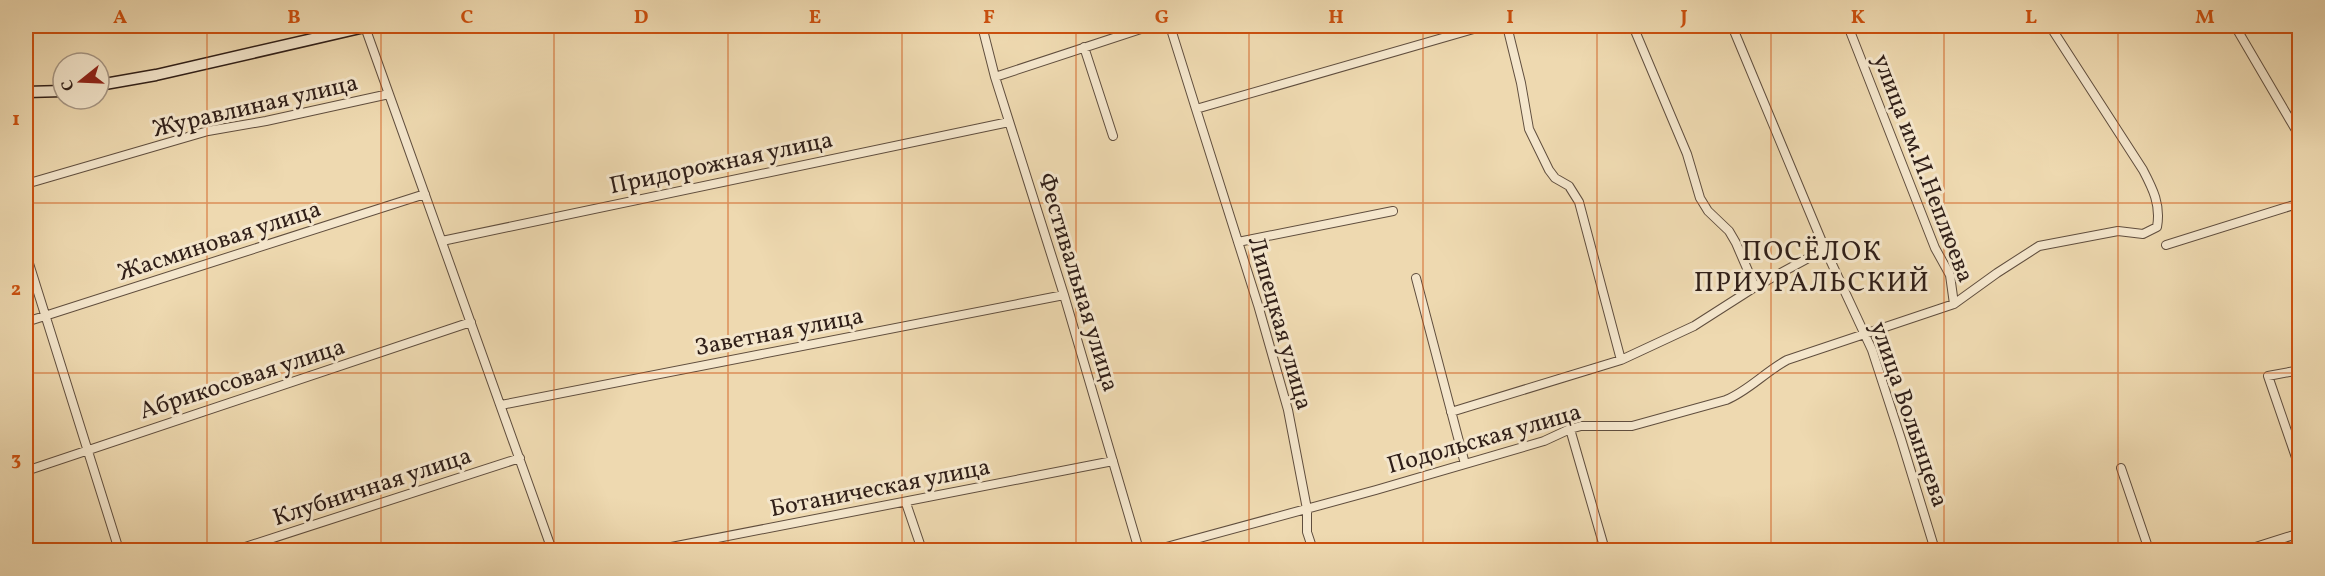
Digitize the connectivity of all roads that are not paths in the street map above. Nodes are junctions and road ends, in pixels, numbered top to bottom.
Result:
1 (367, 26) edge
2 (982, 26) edge
3 (1150, 26) edge
4 (1170, 26) edge
5 (1484, 26) edge
6 (1507, 26) edge
7 (1633, 26) edge
8 (1732, 26) edge
9 (1848, 26) edge
10 (2050, 26) edge
11 (2235, 26) edge
12 (350, 28) edge
13 (1084, 47) junction
14 (995, 77) junction
15 (111, 83) edge
16 (51, 91) edge
17 (26, 92) edge
18 (389, 94) junction
19 (1196, 109) junction
20 (1009, 122) junction
21 (1113, 135) dead end
22 (2300, 137) edge
23 (26, 184) edge
24 (425, 194) junction
25 (2300, 203) edge
26 (1393, 211) dead end
27 (442, 241) junction
28 (1238, 242) junction
29 (2166, 245) dead end
30 (1825, 249) junction
31 (26, 254) edge
32 (1416, 278) dead end
33 (1755, 287) junction
34 (1064, 295) junction
35 (1954, 304) junction
36 (45, 316) junction
37 (26, 322) edge
38 (471, 322) junction
39 (1865, 334) junction
40 (1622, 360) junction
41 (2300, 370) edge
42 (501, 405) junction
43 (1451, 412) junction
44 (1570, 429) junction
45 (88, 450) junction
46 (520, 458) junction
47 (1113, 461) junction
48 (1465, 464) junction
49 (2121, 468) dead end
50 (2300, 469) edge
51 (26, 471) edge
52 (906, 503) junction
53 (1307, 509) junction
54 (2300, 533) edge
55 (119, 550) edge
56 (237, 550) edge
57 (552, 550) edge
58 (656, 550) edge
59 (922, 550) edge
60 (1139, 550) edge
61 (1312, 550) edge
62 (1605, 550) edge
63 (1935, 550) edge
64 (2148, 550) edge
65 (2246, 550) edge

1 - 12 main road
1 - 18 street
2 - 14 street, Фестивальная улица
3 - 13 street
4 - 19 street, Липецкая улица
5 - 19 street
6 - 40 street
7 - 33 street
8 - 30 street, улица Волынцева
9 - 35 street, улица им.И.Неплюева
10 - 35 street
11 - 22 street
12 - 15 main road
13 - 14 street
13 - 21 street
14 - 20 street, Фестивальная улица
16 - 17 main road
18 - 23 street, Журавлиная улица
18 - 24 street
19 - 28 street, Липецкая улица
20 - 27 street, Придорожная улица
20 - 34 street, Фестивальная улица
24 - 27 street
24 - 36 street, Жасминовая улица
25 - 29 street
26 - 28 street
27 - 38 street
28 - 53 street, Липецкая улица
30 - 33 street
30 - 39 street, улица Волынцева
31 - 36 street
32 - 43 street
33 - 40 street
34 - 42 street, Заветная улица
34 - 47 street, Фестивальная улица
35 - 39 street, улица им.И.Неплюева
36 - 37 street, Жасминовая улица
36 - 45 street
38 - 42 street
38 - 45 street, Абрикосовая улица
39 - 44 street, Подольская улица
39 - 63 street, улица Волынцева
40 - 43 street
41 - 50 street
42 - 46 street
43 - 48 street
44 - 48 street, Подольская улица
44 - 62 street
45 - 51 street, Абрикосовая улица
45 - 55 street
46 - 56 street, Клубничная улица
46 - 57 street
47 - 52 street, Ботаническая улица
47 - 60 street, Фестивальная улица
48 - 53 street, Подольская улица
49 - 64 street
52 - 58 street, Ботаническая улица
52 - 59 street
53 - 60 street, Подольская улица
53 - 61 street, Липецкая улица
54 - 65 street

